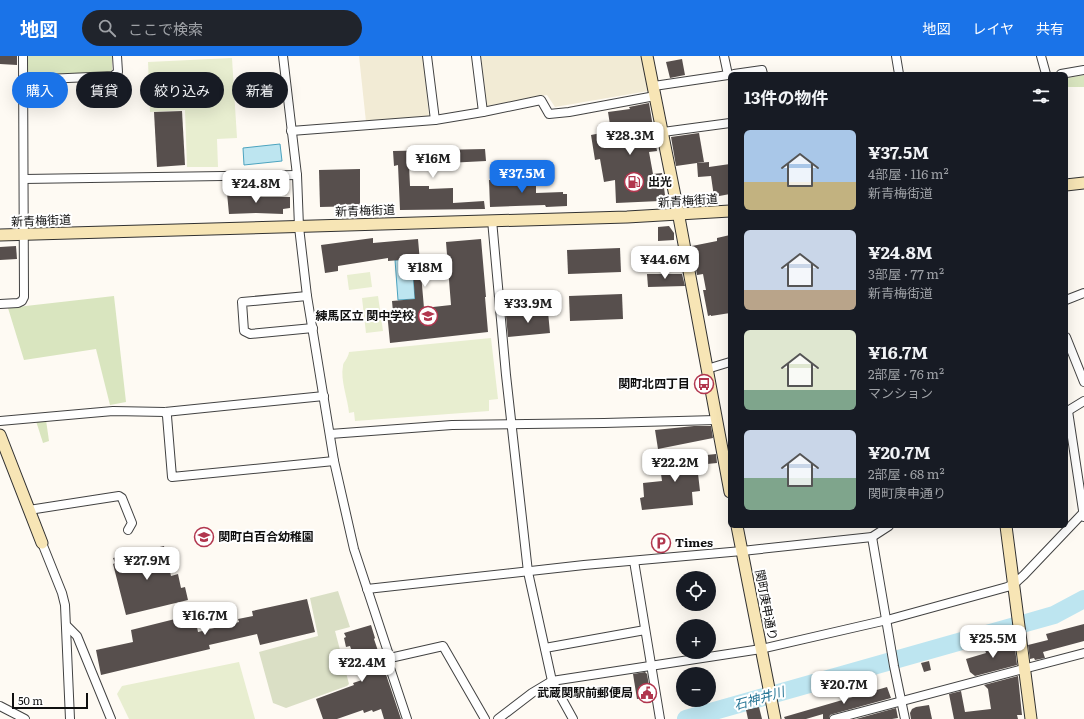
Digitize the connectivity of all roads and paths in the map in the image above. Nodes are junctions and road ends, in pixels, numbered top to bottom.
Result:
1 (24, 56) edge
2 (117, 56) edge
3 (283, 56) edge
4 (427, 56) edge
5 (476, 56) edge
6 (647, 56) edge
7 (724, 56) edge
8 (896, 56) edge
9 (1041, 56) edge
10 (1084, 70) edge
11 (23, 72) edge
12 (729, 72) edge
13 (746, 72) edge
14 (762, 72) edge
15 (900, 72) edge
16 (1045, 72) edge
17 (1068, 73) edge
18 (728, 74) edge
19 (68, 78) edge
20 (654, 91) junction
21 (23, 108) edge
22 (483, 112) junction
23 (435, 120) junction
24 (728, 123) edge
25 (291, 131) junction
26 (663, 132) junction
27 (297, 175) junction
28 (24, 179) junction
29 (1084, 183) edge
30 (1068, 185) edge
31 (728, 211) edge
32 (678, 215) junction
33 (492, 220) junction
34 (299, 227) junction
35 (24, 234) junction
36 (0, 235) edge
37 (1084, 293) edge
38 (307, 296) junction
39 (1068, 299) edge
40 (0, 304) edge
41 (313, 328) junction
42 (1068, 342) edge
43 (728, 363) edge
44 (707, 369) junction
45 (1084, 382) edge
46 (324, 396) junction
47 (1084, 401) edge
48 (1068, 411) edge
49 (165, 412) junction
50 (1068, 418) edge
51 (716, 420) junction
52 (0, 421) edge
53 (511, 425) junction
54 (330, 434) junction
55 (0, 435) edge
56 (334, 461) junction
57 (728, 482) edge
58 (29, 510) junction
59 (1084, 514) edge
60 (737, 528) edge
61 (886, 528) edge
62 (1006, 528) edge
63 (128, 530) dead end
64 (872, 537) junction
65 (42, 543) joint
66 (742, 551) junction
67 (634, 561) junction
68 (528, 572) junction
69 (1014, 584) junction
70 (367, 589) junction
71 (887, 620) junction
72 (67, 626) junction
73 (645, 630) junction
74 (545, 648) junction
75 (761, 649) junction
76 (1084, 653) edge
77 (390, 658) junction
78 (651, 666) junction
79 (1025, 669) junction
80 (552, 681) junction
81 (902, 702) junction
82 (0, 706) edge
83 (25, 719) edge
84 (70, 719) edge
85 (111, 719) edge
86 (407, 719) edge
87 (485, 719) edge
88 (498, 719) edge
89 (573, 719) edge
90 (660, 719) edge
91 (775, 719) edge
92 (834, 719) edge
93 (905, 719) edge
94 (1031, 719) edge

1 - 11 street
2 - 19 street
3 - 25 street
4 - 23 street
5 - 22 street
6 - 20 street
7 - 12 street
8 - 15 street
9 - 16 street
10 - 17 street
13 - 14 street
18 - 20 street
20 - 22 street
20 - 26 street
21 - 28 street
22 - 23 street
23 - 25 street
24 - 26 street
25 - 27 street
26 - 32 street
27 - 28 street
27 - 34 street
28 - 35 street
29 - 30 street
31 - 32 street, 新青梅街道
32 - 33 street, 新青梅街道
32 - 44 street
33 - 34 street, 新青梅街道
33 - 53 street
34 - 35 street, 新青梅街道
34 - 38 street
35 - 36 street, 新青梅街道
35 - 40 street
37 - 39 street
38 - 41 street
38 - 41 street
41 - 46 street
42 - 45 street
43 - 44 street
44 - 51 street
46 - 49 street
46 - 54 street
47 - 48 street
49 - 52 street
49 - 56 street
50 - 59 street
51 - 53 street
51 - 57 street
53 - 54 street
53 - 68 street
54 - 56 street
55 - 58 street
56 - 70 street
58 - 63 street
58 - 65 street
59 - 69 street
60 - 66 street, 関町庚申通り
61 - 64 street
62 - 69 street
64 - 66 street
64 - 71 street
65 - 72 street
66 - 67 street
66 - 75 street, 関町庚申通り
67 - 68 street
67 - 73 street
68 - 70 street
68 - 74 street
69 - 71 street
69 - 79 street
70 - 77 street
71 - 75 street
71 - 81 street
72 - 84 street
72 - 85 street
73 - 74 street
73 - 78 street
74 - 80 street
75 - 78 street
75 - 91 street, 関町庚申通り
76 - 79 street
77 - 86 street
77 - 87 street
78 - 80 street
78 - 90 street
79 - 81 street
79 - 94 street
80 - 88 street
80 - 89 street
81 - 92 street
81 - 93 street
82 - 83 street

